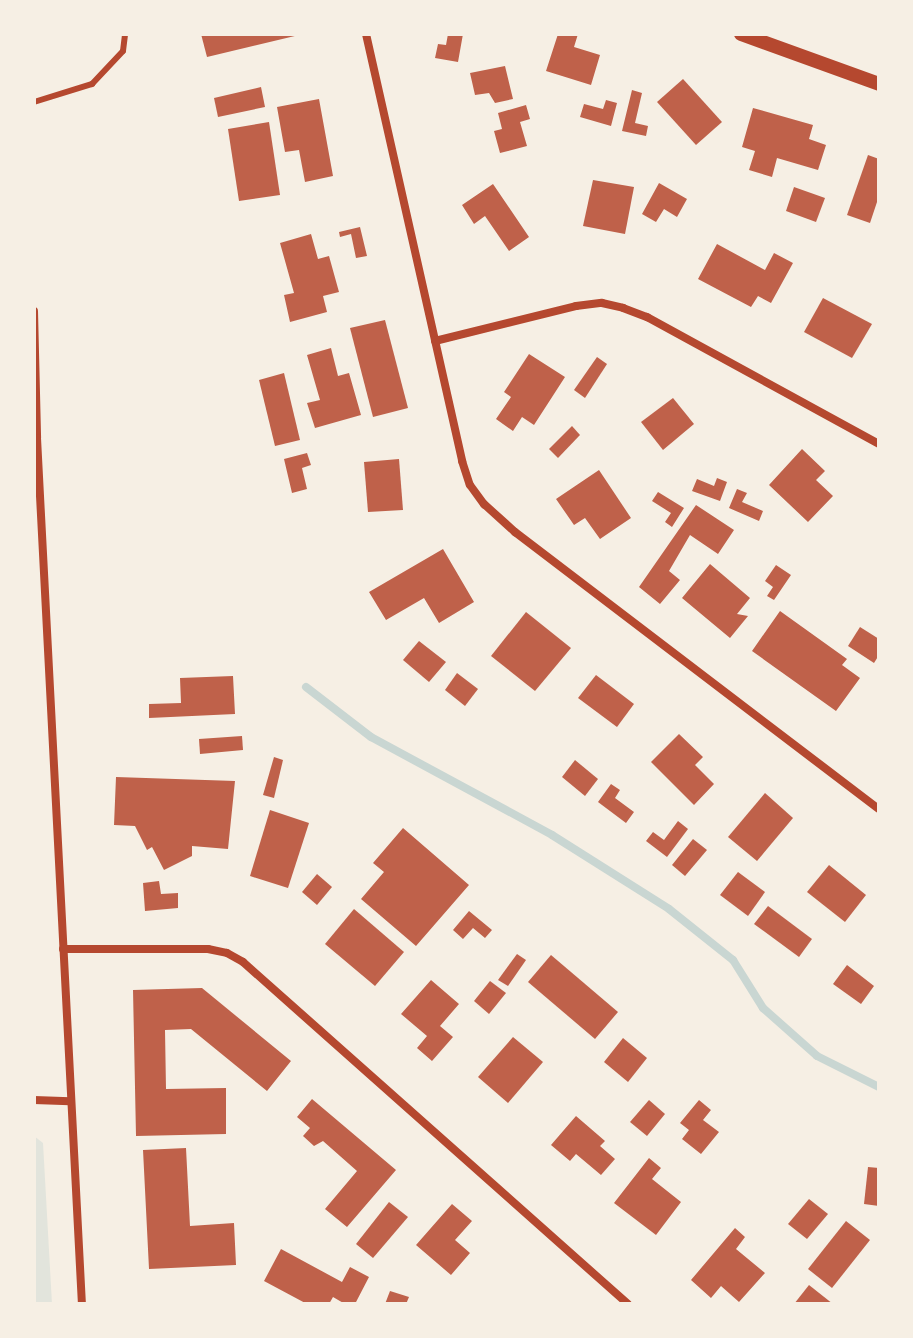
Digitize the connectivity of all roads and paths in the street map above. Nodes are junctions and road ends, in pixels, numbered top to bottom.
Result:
1 (125, 34) edge
2 (366, 34) edge
3 (741, 34) edge
4 (879, 84) edge
5 (34, 102) edge
6 (34, 311) edge
7 (435, 341) junction
8 (36, 438) edge
9 (879, 444) edge
10 (879, 809) edge
11 (63, 949) junction
12 (34, 1100) edge
13 (70, 1101) junction
14 (82, 1304) edge
15 (628, 1304) edge

1 - 5 lane
2 - 7 street
3 - 4 street
6 - 8 street
7 - 9 street
7 - 10 street
8 - 11 street
11 - 13 street
11 - 15 street
12 - 13 street
13 - 14 street

